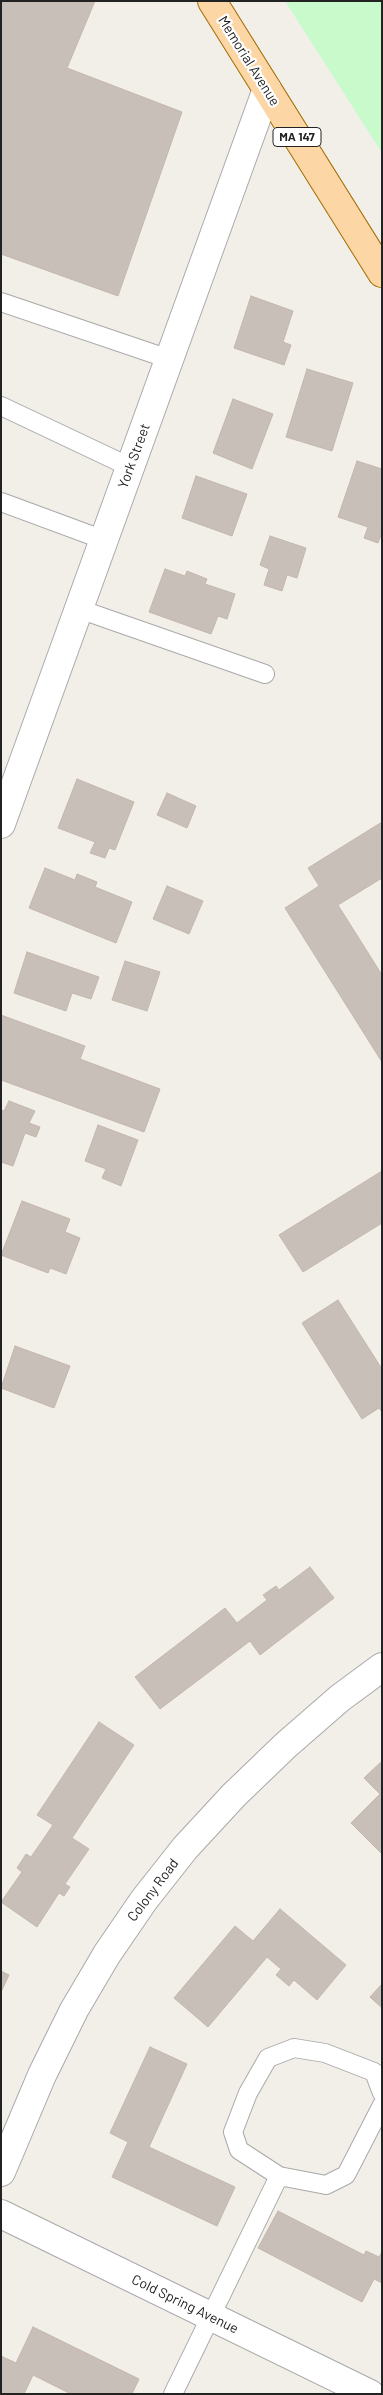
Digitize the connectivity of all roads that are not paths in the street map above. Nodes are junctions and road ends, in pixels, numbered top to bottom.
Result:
1 (212, 1) edge
2 (267, 89) junction
3 (382, 273) edge
4 (1, 302) edge
5 (169, 359) junction
6 (1, 406) edge
7 (130, 467) junction
8 (1, 502) edge
9 (104, 540) junction
10 (80, 609) junction
11 (265, 674) dead end
12 (1, 824) edge
13 (382, 1667) edge
14 (382, 2093) edge
15 (382, 2104) edge
16 (1, 2172) edge
17 (279, 2176) junction
18 (1, 2214) edge
19 (211, 2317) junction
20 (173, 2394) edge
21 (370, 2394) edge

1 - 2 main road, Memorial Avenue / MA 147
2 - 3 main road, Memorial Avenue / MA 147
2 - 5 street, York Street
4 - 5 lane
5 - 7 street, York Street
6 - 7 lane
7 - 9 street, York Street
8 - 9 lane
9 - 10 street, York Street
10 - 11 lane
10 - 12 street, York Street
13 - 16 street, Colony Road
14 - 17 lane
15 - 17 lane
17 - 19 lane
18 - 19 street, Cold Spring Avenue
19 - 20 lane
19 - 21 street, Cold Spring Avenue

